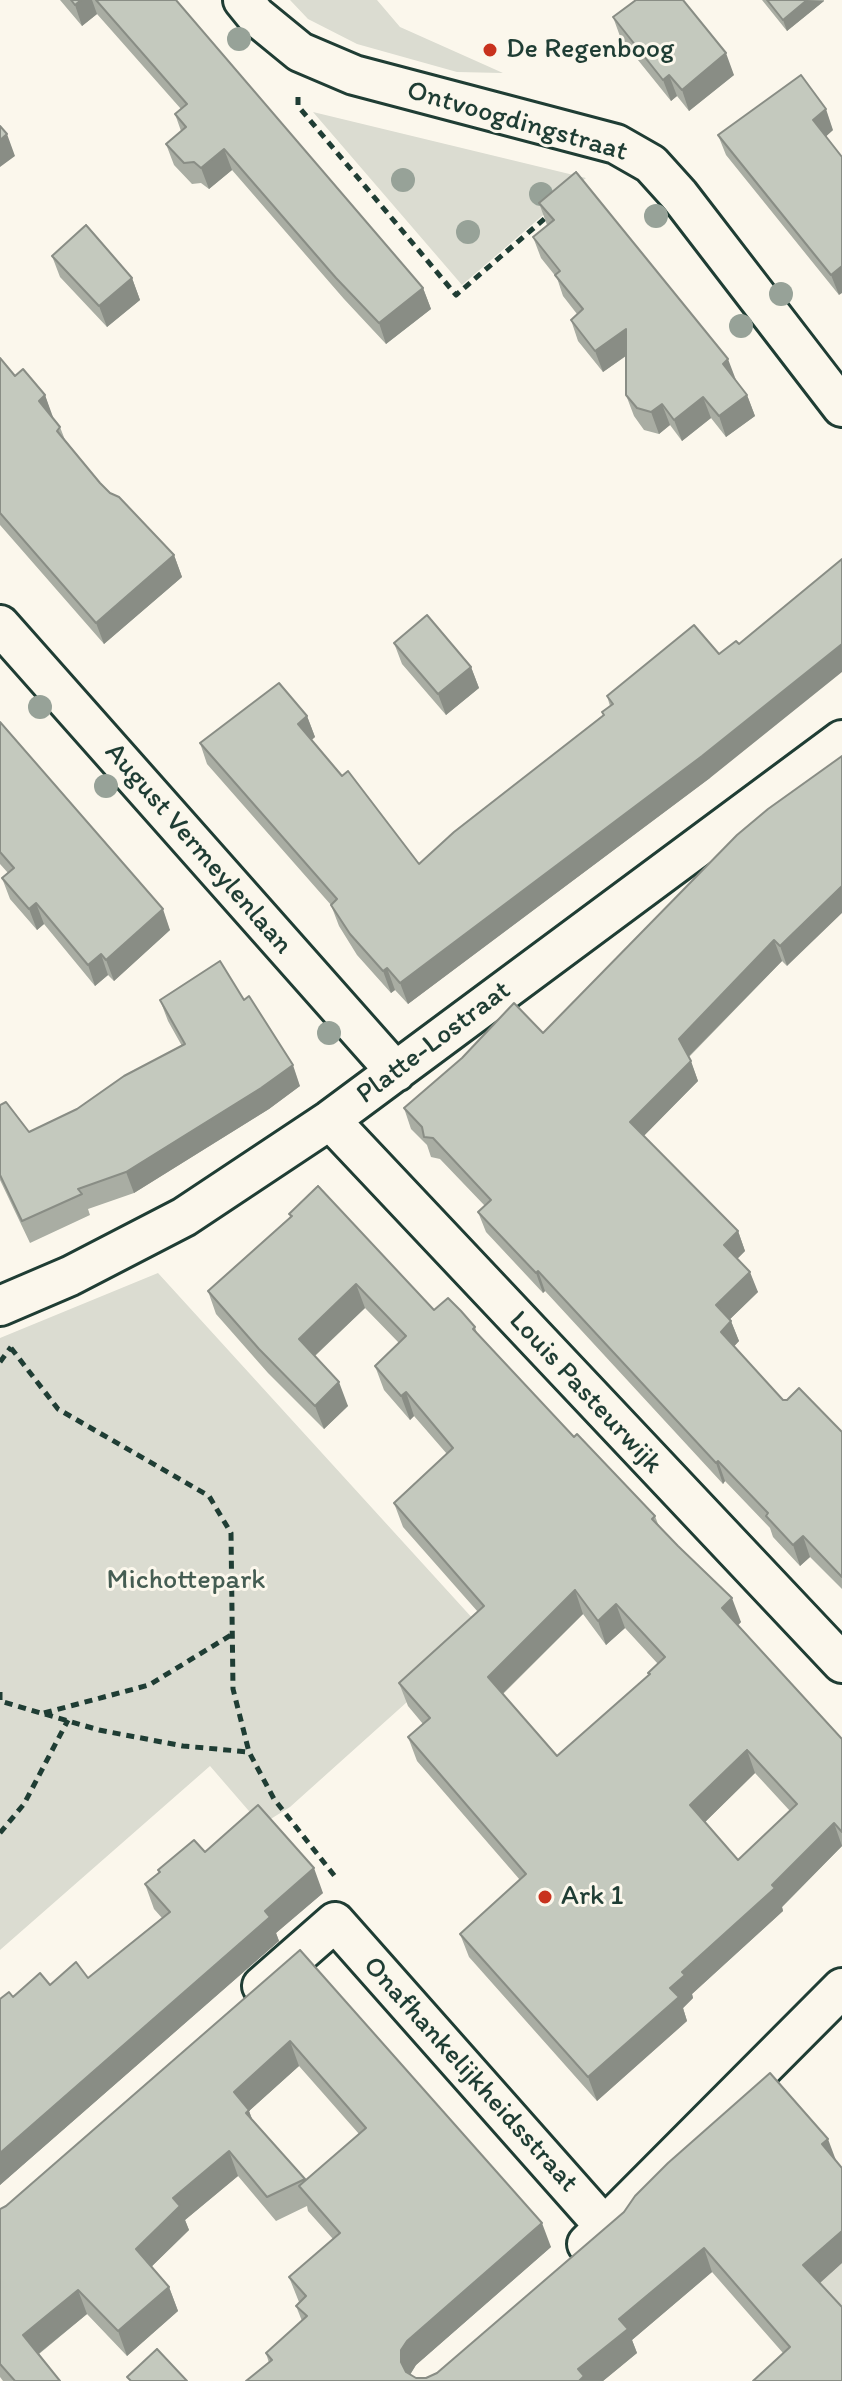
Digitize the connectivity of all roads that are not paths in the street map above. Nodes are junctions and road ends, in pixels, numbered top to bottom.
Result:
1 (243, 0) edge
2 (842, 407) edge
3 (0, 625) edge
4 (842, 740) edge
5 (396, 1072) junction
6 (330, 1120) junction
7 (0, 1306) edge
8 (842, 1663) edge
9 (842, 1988) edge
10 (239, 2006) edge
11 (606, 2228) junction
12 (562, 2267) edge

1 - 2 street, Ontvoogdingstraat
3 - 5 street, August Vermeylenlaan
4 - 5 street, Platte-Lostraat
5 - 6 street, Platte-Lostraat
6 - 7 street, Platte-Lostraat
6 - 8 street, Louis Pasteurwijk
9 - 11 street
10 - 11 street, Onafhankelijkheidsstraat
11 - 12 street

